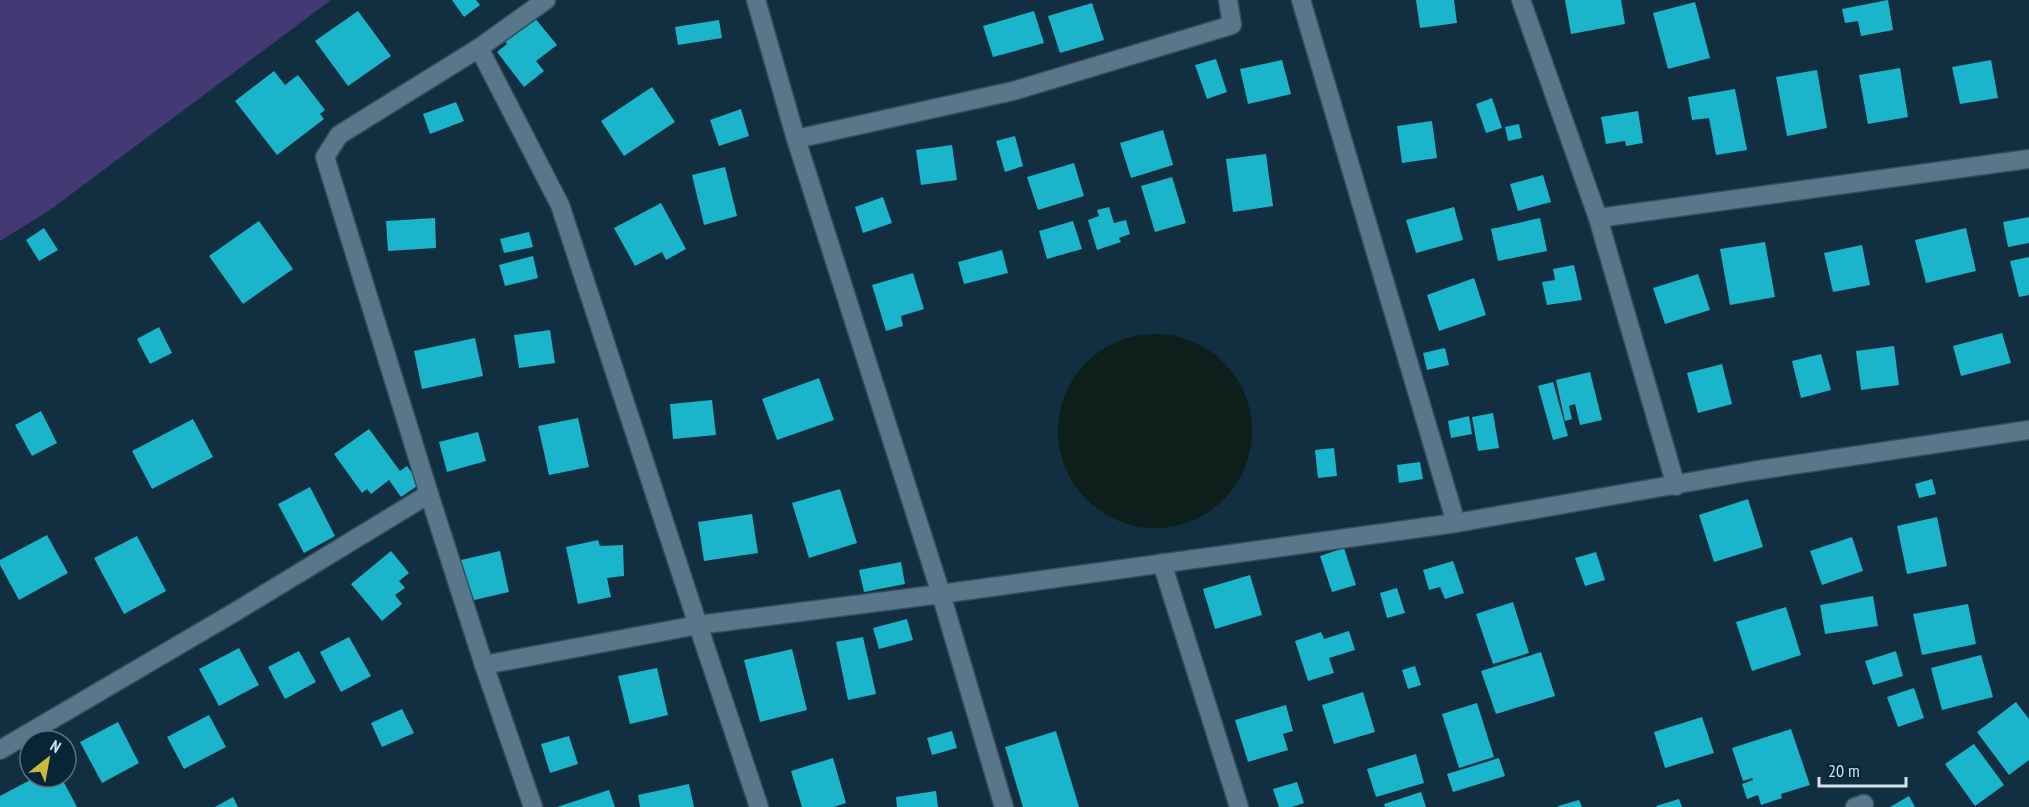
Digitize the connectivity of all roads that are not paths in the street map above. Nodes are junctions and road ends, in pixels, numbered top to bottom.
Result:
1 (546, 0) edge
2 (756, 0) edge
3 (1228, 0) edge
4 (1301, 0) edge
5 (1521, 0) edge
6 (479, 48) junction
7 (796, 139) junction
8 (2029, 159) edge
9 (1598, 218) junction
10 (2029, 430) edge
11 (1676, 486) junction
12 (429, 494) junction
13 (1456, 523) junction
14 (1162, 563) junction
15 (941, 594) junction
16 (698, 625) junction
17 (484, 665) junction
18 (0, 750) edge
19 (533, 807) edge
20 (759, 807) edge
21 (1004, 807) edge
22 (1239, 807) edge

1 - 6 street
2 - 7 street
3 - 7 street
4 - 13 street
5 - 9 street
6 - 12 street
6 - 16 street
7 - 15 street
8 - 9 street
9 - 11 street
10 - 11 street
11 - 13 street
12 - 17 street
12 - 18 street
13 - 14 street
14 - 15 street
14 - 22 street
15 - 16 street
15 - 21 street
16 - 17 street
16 - 20 street
17 - 19 street

